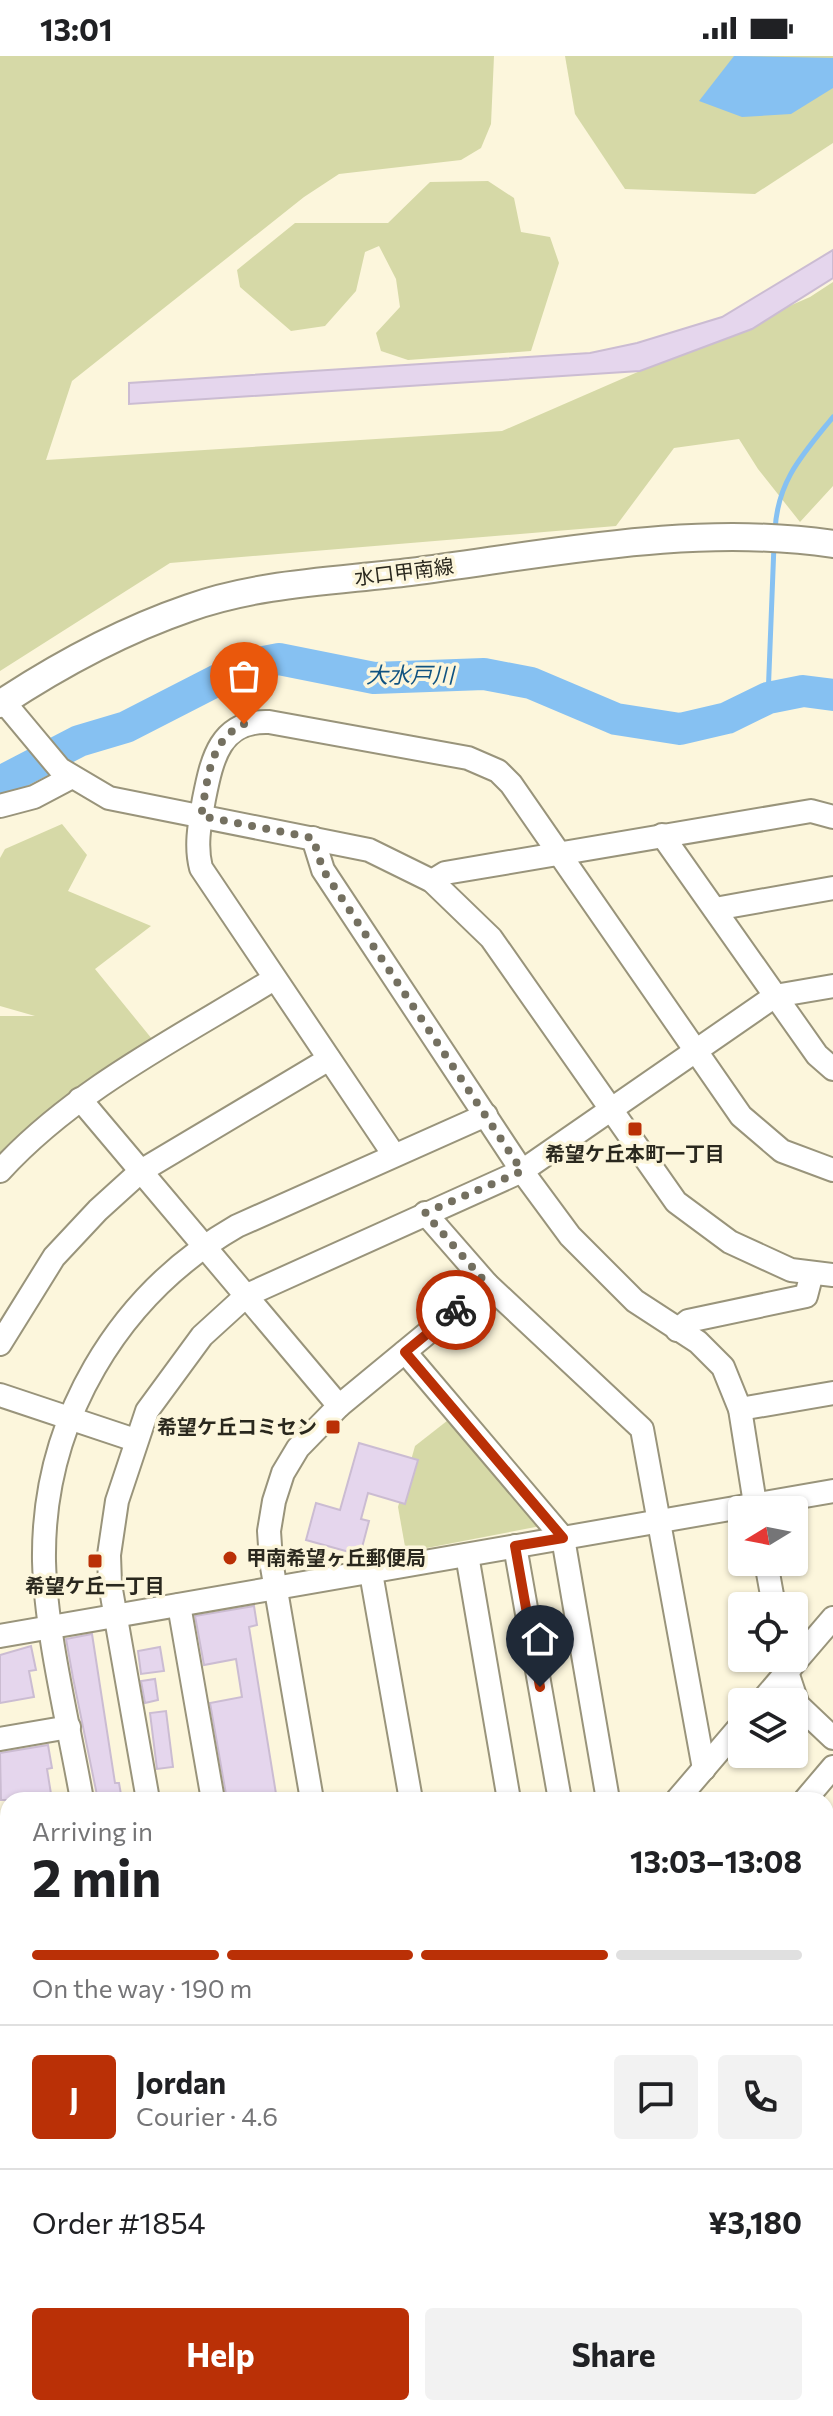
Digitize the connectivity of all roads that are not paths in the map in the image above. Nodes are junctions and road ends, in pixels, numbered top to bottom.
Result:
1 (833, 544) edge
2 (2, 703) edge
3 (65, 774) junction
4 (0, 806) edge
5 (201, 816) junction
6 (833, 817) edge
7 (662, 835) junction
8 (313, 838) junction
9 (558, 854) junction
10 (432, 881) junction
11 (833, 888) edge
12 (715, 909) junction
13 (274, 979) junction
14 (833, 986) edge
15 (775, 996) junction
16 (695, 1051) junction
17 (329, 1059) junction
18 (833, 1069) edge
19 (80, 1099) junction
20 (610, 1111) junction
21 (486, 1115) junction
22 (394, 1155) junction
23 (833, 1170) edge
24 (0, 1171) edge
25 (141, 1171) junction
26 (522, 1171) junction
27 (425, 1213) junction
28 (205, 1245) junction
29 (823, 1274) edge
30 (487, 1284) junction
31 (247, 1295) junction
32 (677, 1330) junction
33 (0, 1344) edge
34 (405, 1352) junction
35 (833, 1393) edge
36 (0, 1395) edge
37 (339, 1406) junction
38 (740, 1409) junction
39 (69, 1418) junction
40 (135, 1440) junction
41 (833, 1491) edge
42 (754, 1496) edge
43 (808, 1497) edge
44 (728, 1512) edge
45 (660, 1521) junction
46 (563, 1538) junction
47 (515, 1546) junction
48 (467, 1555) junction
49 (371, 1573) junction
50 (274, 1589) junction
51 (179, 1605) junction
52 (115, 1615) junction
53 (833, 1618) edge
54 (52, 1626) junction
55 (0, 1636) edge
56 (808, 1642) edge
57 (787, 1672) edge
58 (69, 1727) junction
59 (833, 1738) edge
60 (0, 1739) edge
61 (728, 1741) edge
62 (833, 1767) edge
63 (704, 1769) junction
64 (81, 1792) edge
65 (147, 1792) edge
66 (212, 1792) edge
67 (311, 1792) edge
68 (410, 1792) edge
69 (508, 1792) edge
70 (559, 1792) edge
71 (607, 1792) edge
72 (684, 1792) edge
73 (812, 1792) edge

1 - 2 main road, 水口甲南線
2 - 3 street
3 - 4 street
3 - 5 street
5 - 8 street
5 - 9 street
5 - 13 street
6 - 7 street
7 - 9 street
7 - 12 street
8 - 10 street
8 - 21 street
9 - 10 street
9 - 16 street
10 - 20 street
11 - 12 street
12 - 15 street
13 - 17 street
13 - 19 street
14 - 15 street
15 - 16 street
15 - 18 street
16 - 20 street
16 - 23 street
17 - 22 street
17 - 25 street
19 - 24 street
19 - 25 street
20 - 26 street
20 - 29 street
21 - 22 street
21 - 26 street
22 - 28 street
25 - 28 street
25 - 33 street
26 - 27 street
26 - 32 street
27 - 30 street
27 - 31 street
28 - 31 street
28 - 39 street
29 - 32 street
30 - 34 street
30 - 45 street
31 - 37 street
31 - 40 street
32 - 38 street
34 - 37 street
34 - 46 street
35 - 38 street
36 - 39 street
37 - 50 street
38 - 42 street
39 - 40 street
39 - 54 street
40 - 52 street
41 - 43 street
44 - 45 street
45 - 46 street
45 - 63 street
46 - 47 street
46 - 71 street
47 - 48 street
47 - 70 street
48 - 49 street
48 - 69 street
49 - 50 street
49 - 68 street
50 - 51 street
50 - 67 street
51 - 52 street
51 - 66 street
52 - 54 street
52 - 65 street
53 - 56 street
54 - 55 street
54 - 58 street
57 - 59 street
58 - 60 street
58 - 64 street
61 - 63 street
62 - 73 street
63 - 72 street

